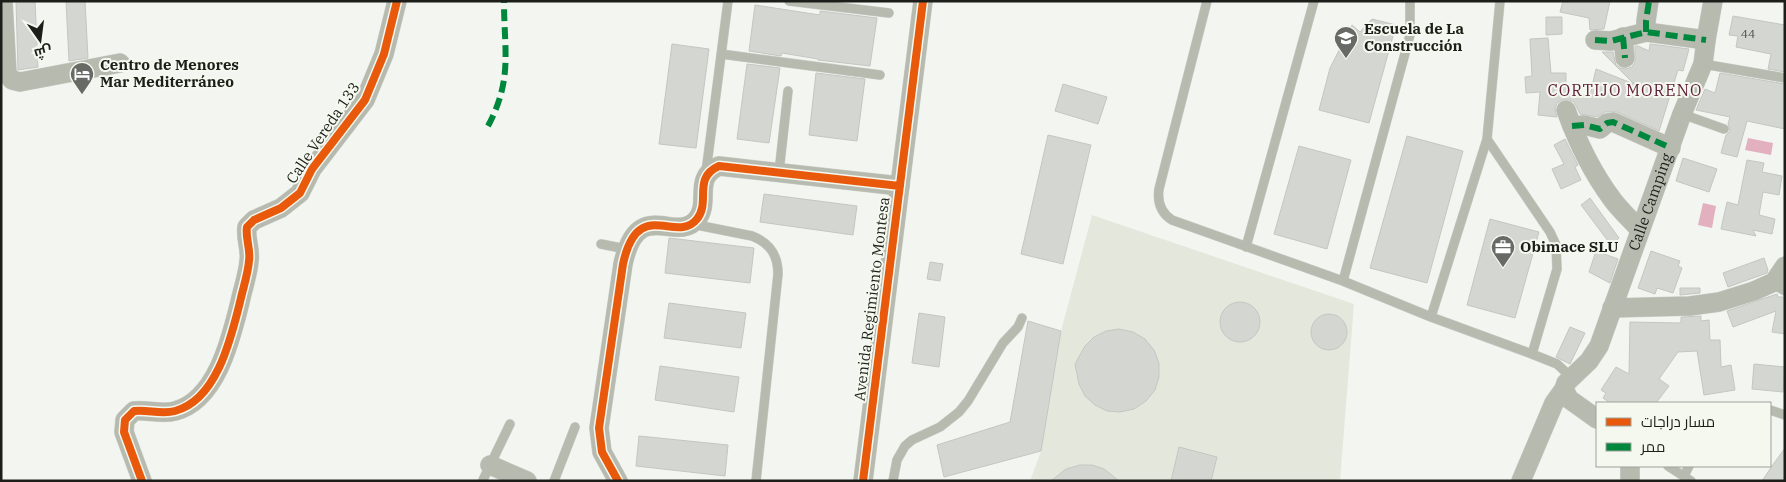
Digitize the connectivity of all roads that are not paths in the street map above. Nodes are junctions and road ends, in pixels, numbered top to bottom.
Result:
1 (3, 1) edge
2 (397, 1) edge
3 (728, 1) edge
4 (789, 1) edge
5 (923, 1) edge
6 (1207, 1) edge
7 (1314, 1) edge
8 (1410, 1) edge
9 (1500, 1) edge
10 (1649, 1) edge
11 (1713, 1) edge
12 (888, 13) dead end
13 (1646, 32) junction
14 (1623, 37) junction
15 (1595, 40) dead end
16 (1706, 40) junction
17 (721, 54) junction
18 (1625, 58) dead end
19 (120, 63) dead end
20 (1703, 64) junction
21 (880, 74) dead end
22 (1785, 78) edge
23 (788, 91) dead end
24 (1682, 114) junction
25 (1724, 129) dead end
26 (1488, 139) junction
27 (1671, 148) junction
28 (779, 172) junction
29 (706, 176) junction
30 (900, 186) junction
31 (692, 224) junction
32 (1640, 230) junction
33 (601, 244) dead end
34 (1246, 246) junction
35 (626, 249) junction
36 (1785, 266) edge
37 (1343, 281) junction
38 (1778, 287) edge
39 (1612, 308) junction
40 (1431, 317) junction
41 (1022, 318) dead end
42 (1532, 354) junction
43 (1568, 383) junction
44 (1771, 410) edge
45 (1785, 416) edge
46 (1596, 418) edge
47 (510, 424) dead end
48 (575, 427) dead end
49 (1630, 467) edge
50 (1670, 467) edge
51 (486, 473) edge
52 (1687, 478) edge
53 (620, 480) edge
54 (142, 481) edge
55 (527, 481) edge
56 (554, 481) edge
57 (756, 481) edge
58 (863, 481) edge
59 (893, 481) edge
60 (1521, 481) edge
61 (1630, 481) edge

1 - 19 street
2 - 54 street, Calle Vereda 133
3 - 17 lane
4 - 12 lane
5 - 30 street, Avenida Regimiento Montesa
6 - 34 lane
7 - 34 lane
8 - 37 lane
9 - 26 lane
10 - 13 street
11 - 16 street, Calle Camping
13 - 14 street
13 - 16 street
14 - 15 street
14 - 18 street
16 - 20 street, Calle Camping
17 - 21 lane
17 - 29 lane
20 - 22 lane
20 - 24 street, Calle Camping
23 - 28 lane
24 - 25 lane
24 - 27 street, Calle Camping
26 - 40 lane
26 - 42 lane
27 - 32 street, Calle Camping
27 - 32 street
28 - 29 street
28 - 30 street
29 - 31 street
30 - 58 street, Avenida Regimiento Montesa
31 - 35 street
31 - 57 lane
32 - 39 street, Calle Camping
33 - 35 lane
34 - 37 lane
35 - 53 street
36 - 38 street
37 - 40 lane
38 - 39 street
39 - 43 street, Calle Camping
40 - 42 lane
41 - 59 lane
42 - 43 lane
43 - 46 street
43 - 60 street, Calle Camping
44 - 45 lane
47 - 51 lane
48 - 56 lane
49 - 61 street
50 - 52 lane
51 - 55 street

